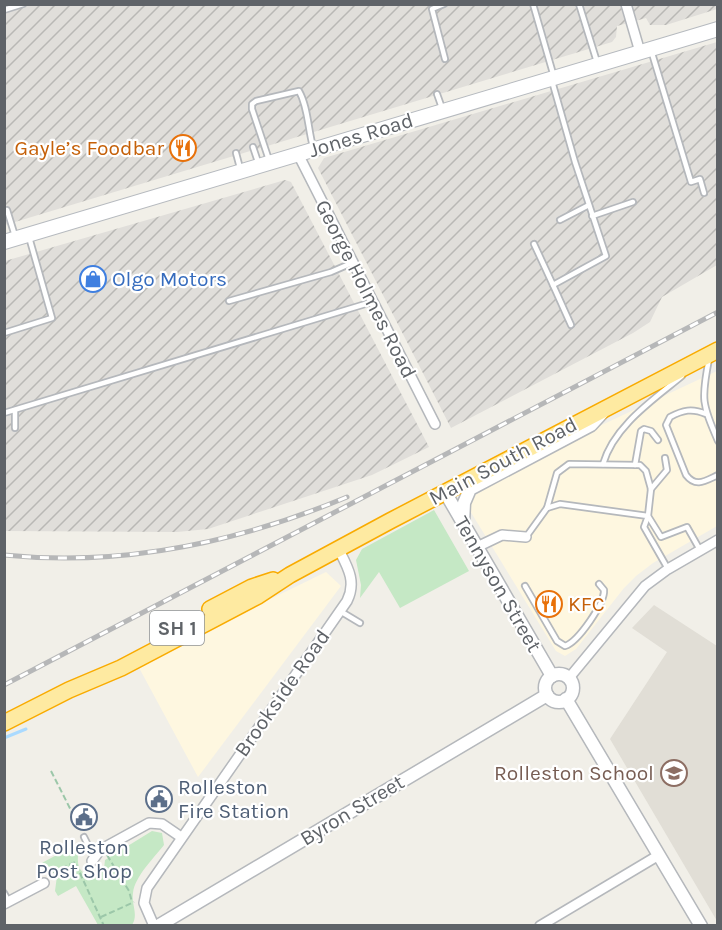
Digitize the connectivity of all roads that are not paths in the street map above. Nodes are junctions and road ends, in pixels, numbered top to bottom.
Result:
1 (23, 4) edge
2 (444, 4) edge
3 (533, 4) edge
4 (579, 4) edge
5 (626, 4) edge
6 (4, 10) edge
7 (717, 29) edge
8 (645, 50) junction
9 (446, 58) dead end
10 (597, 65) junction
11 (552, 78) junction
12 (437, 94) dead end
13 (442, 111) junction
14 (253, 147) dead end
15 (314, 149) junction
16 (236, 153) dead end
17 (298, 154) junction
18 (265, 164) junction
19 (241, 171) junction
20 (704, 193) dead end
21 (633, 202) dead end
22 (589, 205) junction
23 (6, 211) edge
24 (592, 216) junction
25 (560, 220) dead end
26 (16, 238) edge
27 (534, 244) dead end
28 (354, 262) junction
29 (553, 285) junction
30 (229, 301) dead end
31 (374, 302) junction
32 (571, 325) dead end
33 (4, 333) edge
34 (714, 352) edge
35 (606, 408) junction
36 (15, 410) junction
37 (4, 413) edge
38 (706, 414) junction
39 (435, 423) dead end
40 (15, 428) dead end
41 (658, 440) dead end
42 (717, 441) edge
43 (665, 458) dead end
44 (603, 464) junction
45 (635, 465) junction
46 (717, 475) edge
47 (651, 489) junction
48 (445, 492) junction
49 (547, 508) junction
50 (648, 516) junction
51 (463, 524) junction
52 (526, 537) joint
53 (717, 540) edge
54 (477, 547) junction
55 (338, 548) junction
56 (700, 550) junction
57 (668, 569) junction
58 (599, 584) dead end
59 (525, 586) dead end
60 (340, 611) junction
61 (360, 623) dead end
62 (552, 676) junction
63 (569, 678) junction
64 (547, 695) junction
65 (566, 699) junction
66 (4, 723) edge
67 (84, 837) dead end
68 (182, 837) junction
69 (659, 855) junction
70 (93, 859) joint
71 (44, 884) dead end
72 (6, 900) edge
73 (156, 926) edge
74 (540, 926) edge
75 (701, 926) edge

1 - 6 lane
2 - 9 lane
3 - 11 lane
4 - 10 lane
5 - 8 street
7 - 8 main road, Jones Road
8 - 10 main road, Jones Road
8 - 20 lane
10 - 11 main road, Jones Road
11 - 13 main road, Jones Road
11 - 22 lane
12 - 13 lane
13 - 15 main road, Jones Road
14 - 18 lane
15 - 17 main road, Jones Road
15 - 18 lane
16 - 19 lane
17 - 18 main road, Jones Road
17 - 28 street, George Holmes Road
18 - 19 main road, Jones Road
19 - 26 main road, Jones Road
21 - 24 lane
22 - 24 lane
22 - 25 lane
23 - 26 lane
24 - 29 lane
26 - 33 lane
27 - 29 lane
28 - 30 lane
28 - 31 street, George Holmes Road
29 - 32 lane
31 - 36 lane
31 - 39 street, George Holmes Road
34 - 35 highway, Main South Road / SH 1
34 - 38 lane
34 - 44 lane
35 - 48 highway, Main South Road / SH 1
35 - 51 street
36 - 37 lane
36 - 40 lane
38 - 42 lane
38 - 46 lane
41 - 45 lane
43 - 47 lane
44 - 45 lane
44 - 49 lane
45 - 47 lane
47 - 50 lane
48 - 51 street, Tennyson Street
48 - 55 highway, Main South Road / SH 1
49 - 50 lane
49 - 52 lane
50 - 56 lane
50 - 57 lane
51 - 54 street, Tennyson Street
52 - 54 street
53 - 56 street
54 - 62 street, Tennyson Street
55 - 60 street, Brookside Road
55 - 66 highway, Main South Road / SH 1
56 - 57 street
57 - 63 street
58 - 59 lane
60 - 61 lane
60 - 68 street, Brookside Road
62 - 63 street
62 - 64 street
63 - 65 street
64 - 65 street
64 - 73 street, Byron Street
65 - 69 street
67 - 70 lane
68 - 70 street
68 - 73 street, Brookside Road
69 - 74 street
69 - 75 street
71 - 72 street

